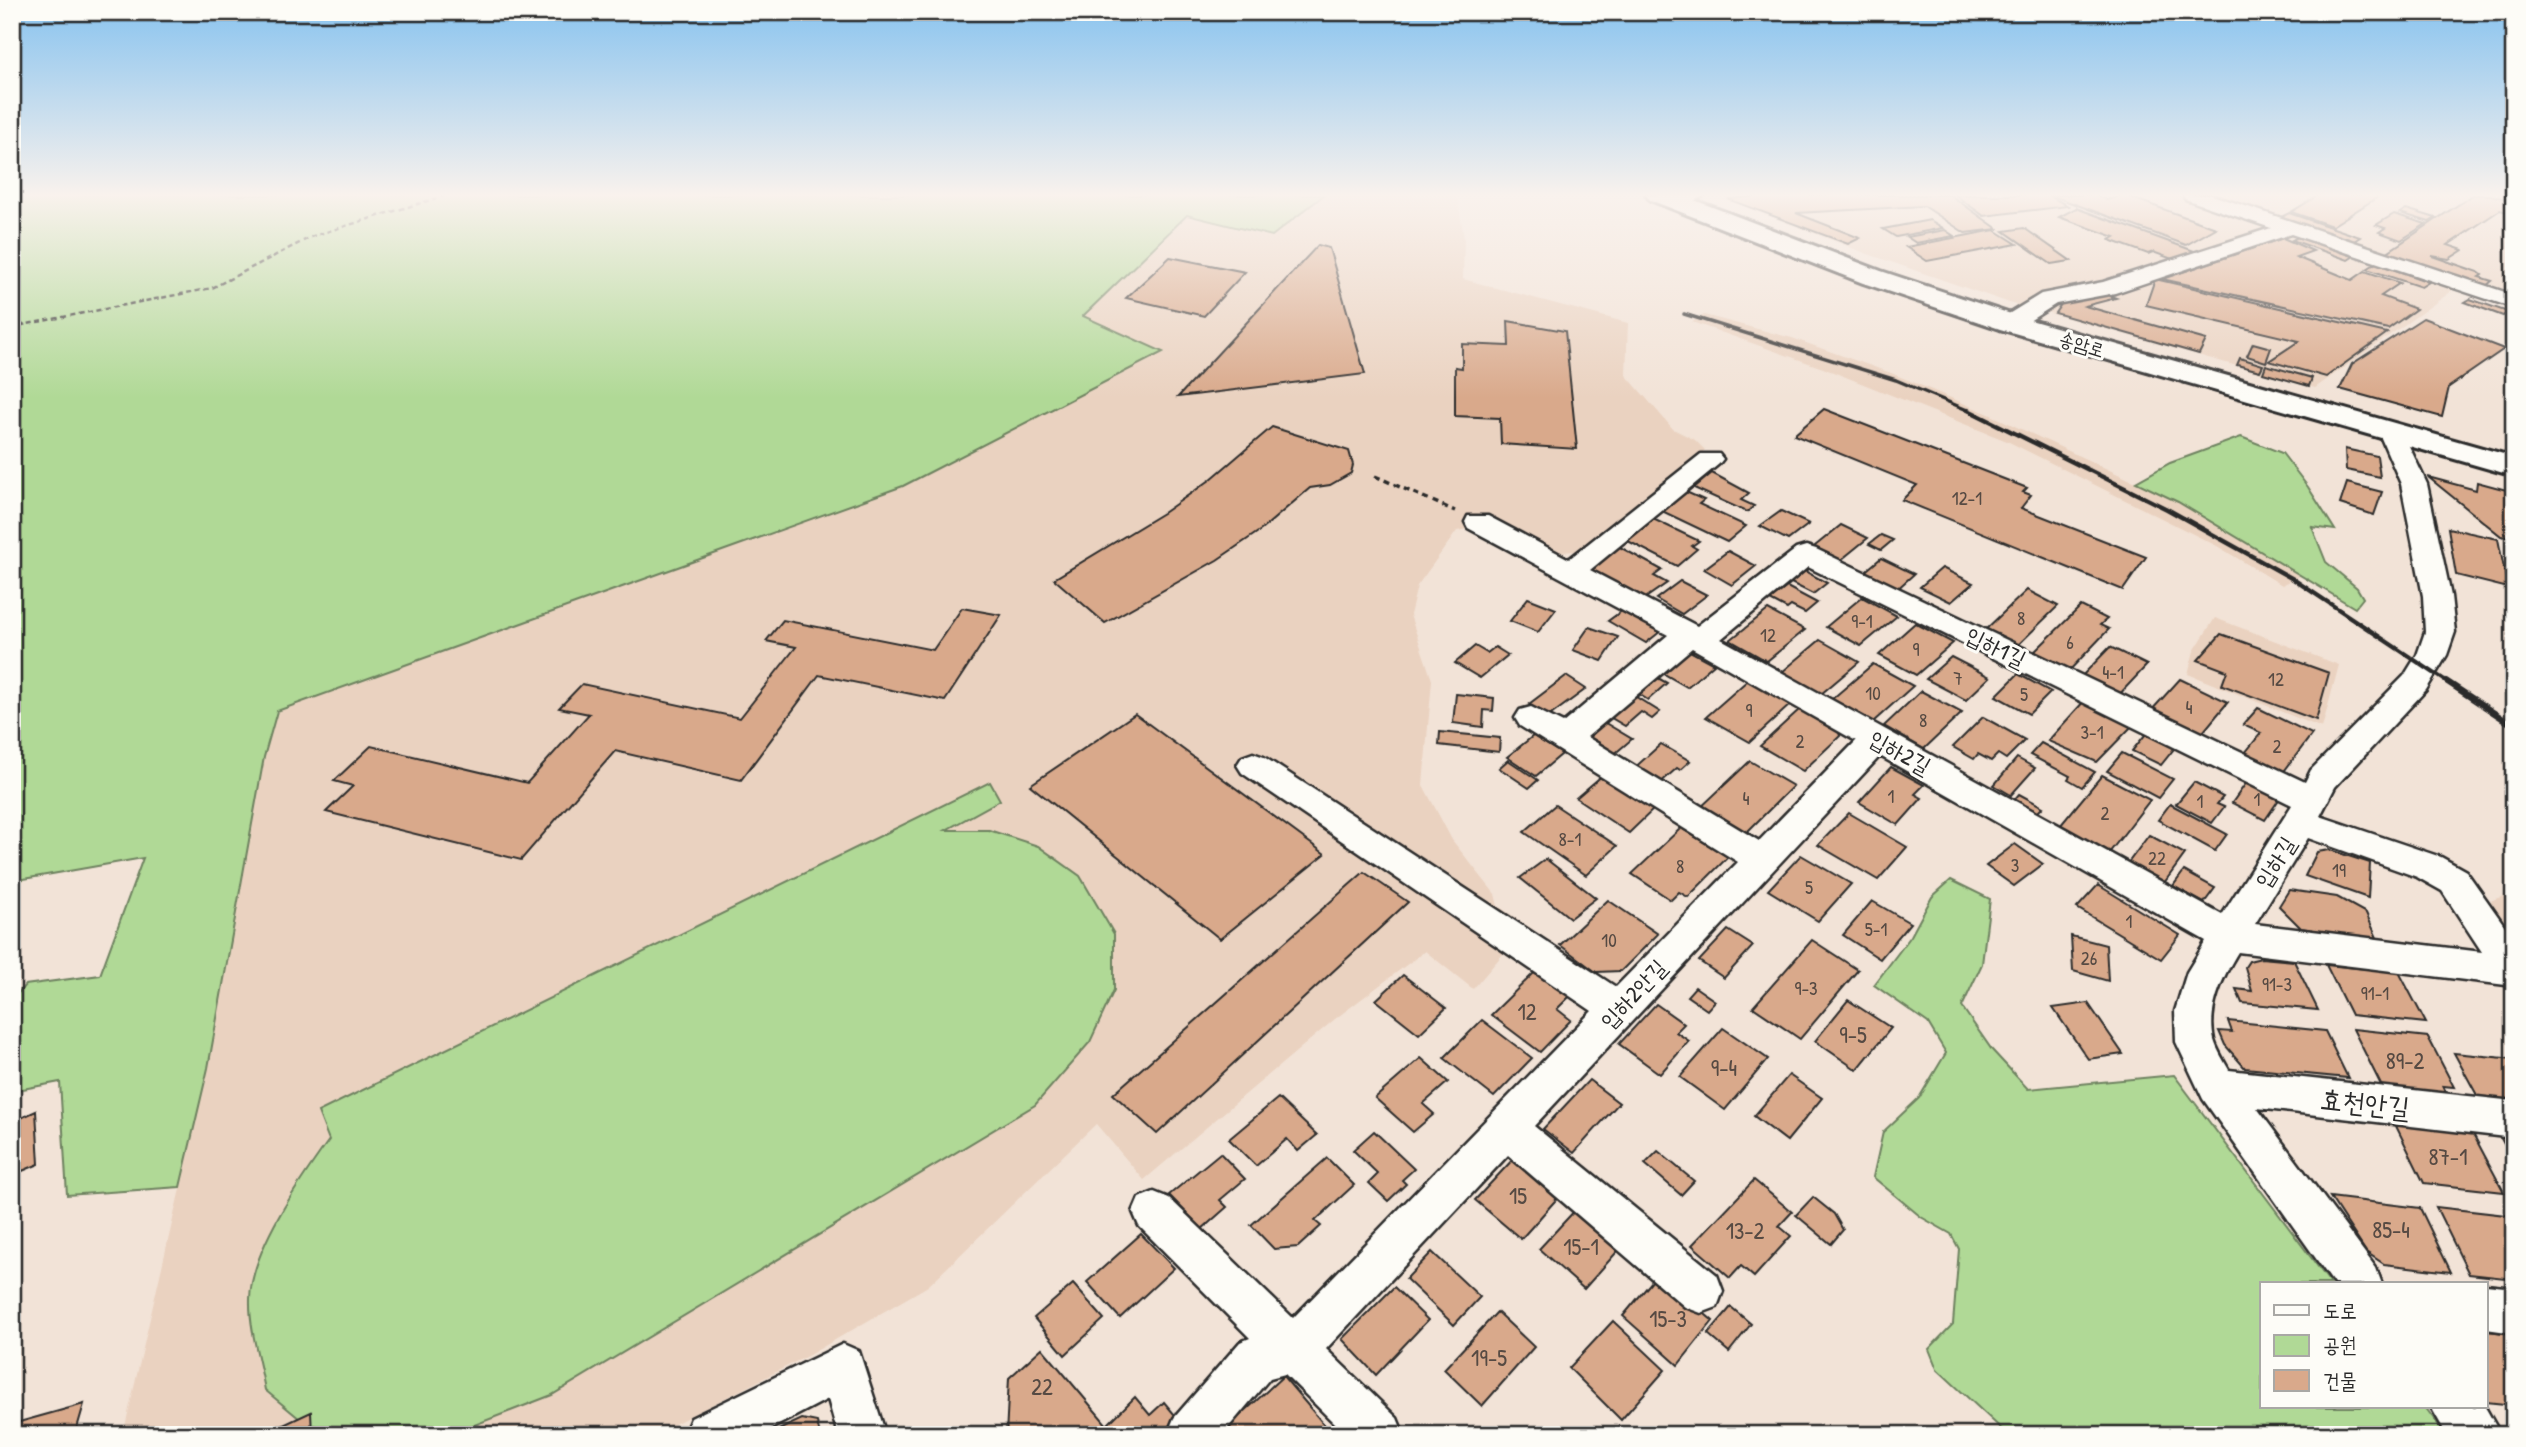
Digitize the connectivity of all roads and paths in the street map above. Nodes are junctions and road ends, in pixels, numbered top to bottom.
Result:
1 (263, 263) edge
2 (1836, 263) edge
3 (2185, 263) edge
4 (2395, 263) edge
5 (2514, 302) edge
6 (2010, 323) junction
7 (12, 327) edge
8 (2390, 431) junction
9 (1710, 459) dead end
10 (2514, 467) edge
11 (1374, 475) dead end
12 (1478, 522) joint
13 (1571, 571) junction
14 (1695, 637) junction
15 (1531, 718) dead end
16 (1565, 739) junction
17 (1877, 739) junction
18 (1253, 765) dead end
19 (2306, 811) junction
20 (1760, 859) junction
21 (2228, 936) junction
22 (2514, 970) edge
23 (1619, 1009) junction
24 (2217, 1086) junction
25 (2514, 1120) edge
26 (1506, 1128) junction
27 (1154, 1212) dead end
28 (2359, 1282) edge
29 (1700, 1291) dead end
30 (2488, 1307) edge
31 (2514, 1311) edge
32 (1296, 1348) junction
33 (2456, 1408) edge
34 (708, 1435) edge
35 (862, 1435) edge
36 (1191, 1435) edge
37 (1380, 1435) edge
38 (2477, 1435) edge

1 - 7 path
2 - 6 main road, 송암로
3 - 6 street
4 - 5 street
6 - 8 main road, 송암로
8 - 10 main road, 송암로
8 - 19 street, 입하길
9 - 13 street
11 - 12 path
12 - 13 street, 입하2길
13 - 14 street, 입하2길
14 - 16 street
14 - 17 street, 입하2길
14 - 19 street, 입하1길
15 - 16 street
16 - 20 street
17 - 20 street, 입하2안길
17 - 21 street, 입하2길
18 - 23 street
19 - 21 street, 입하길
19 - 22 street
20 - 23 street, 입하2안길
21 - 22 street
21 - 24 street, 입하길
23 - 26 street, 입하2안길
24 - 25 street, 효천안길
24 - 28 street, 입하길
26 - 29 street
26 - 32 street, 입하2안길
27 - 32 street
30 - 31 street
32 - 36 street
32 - 37 street
33 - 38 street
34 - 35 street

